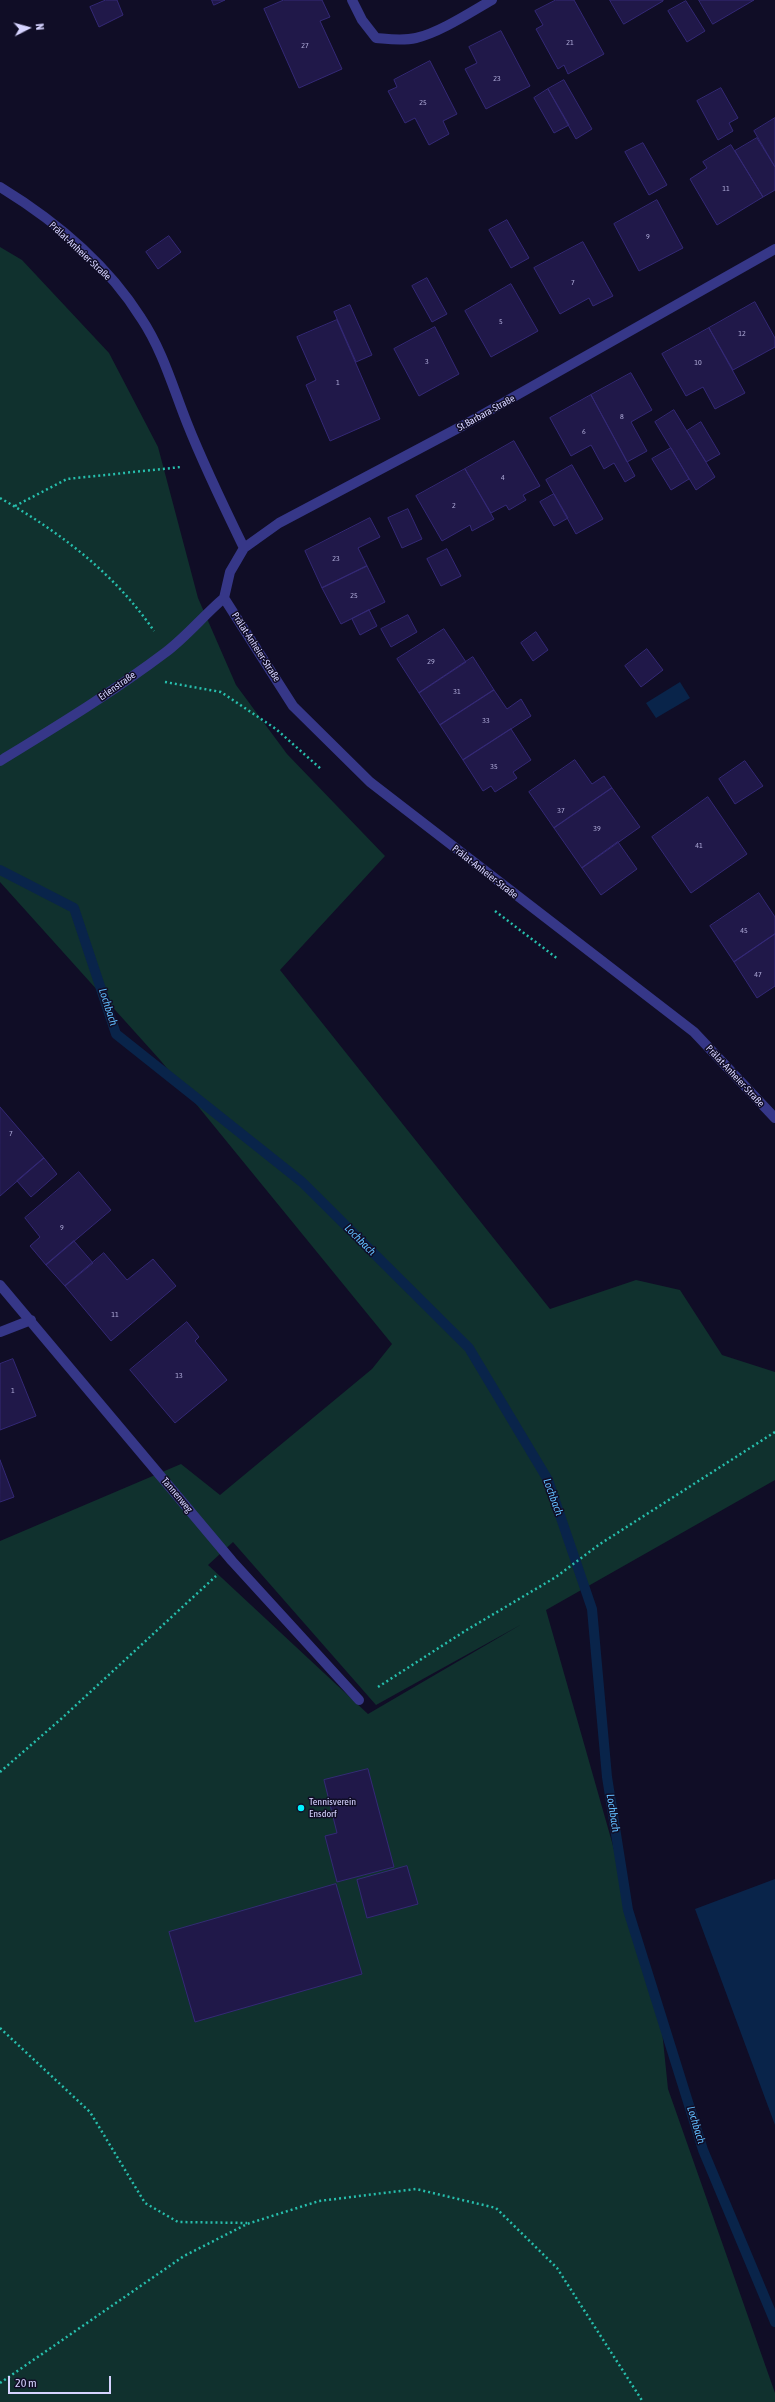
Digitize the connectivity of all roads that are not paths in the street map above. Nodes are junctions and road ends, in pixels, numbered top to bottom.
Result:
1 (352, 0) edge
2 (492, 0) edge
3 (0, 187) edge
4 (775, 249) edge
5 (244, 548) junction
6 (224, 598) junction
7 (0, 761) edge
8 (775, 1118) edge
9 (0, 1285) edge
10 (31, 1320) junction
11 (0, 1332) edge
12 (359, 1700) road end

1 - 2 street
3 - 5 street, Prälat-Anheier-Straße
4 - 5 street, St.Barbara-Straße
5 - 6 street, St.Barbara-Straße
6 - 7 street, Erlenstraße
6 - 8 street, Prälat-Anheier-Straße
9 - 10 street, Tannenweg
10 - 11 street
10 - 12 street, Tannenweg

